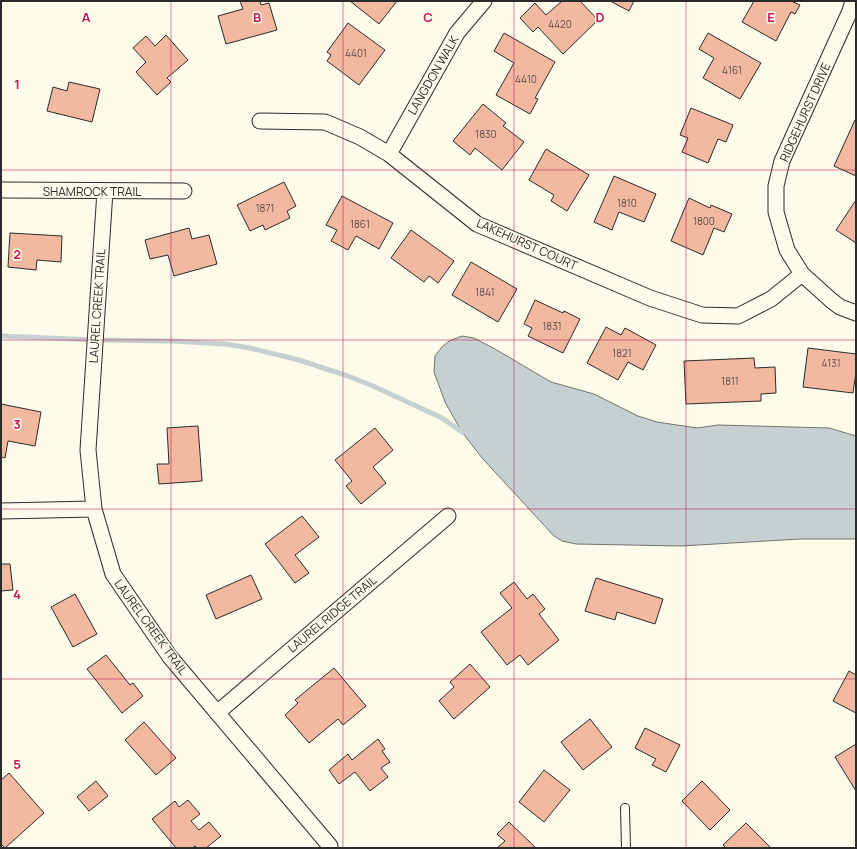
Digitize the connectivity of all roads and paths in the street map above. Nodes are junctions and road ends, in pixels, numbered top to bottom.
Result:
1 (484, 1) edge
2 (853, 1) edge
3 (260, 121) dead end
4 (389, 154) junction
5 (1, 190) edge
6 (105, 191) junction
7 (184, 191) dead end
8 (802, 274) junction
9 (856, 313) edge
10 (94, 509) junction
11 (1, 511) edge
12 (448, 516) dead end
13 (217, 712) junction
14 (625, 808) dead end
15 (330, 846) dead end
16 (626, 848) edge

1 - 4 street, LANGDON WALK
2 - 8 street, RIDGEHURST DRIVE
3 - 4 street, LAKEHURST COURT
4 - 8 street, LAKEHURST COURT
5 - 6 street, SHAMROCK TRAIL
6 - 7 street, SHAMROCK TRAIL
6 - 10 street, LAUREL CREEK TRAIL
8 - 9 street, RIDGEHURST DRIVE
10 - 11 street
10 - 13 street, LAUREL CREEK TRAIL
12 - 13 street, LAUREL RIDGE TRAIL
13 - 15 street, LAUREL CREEK TRAIL
14 - 16 lane

